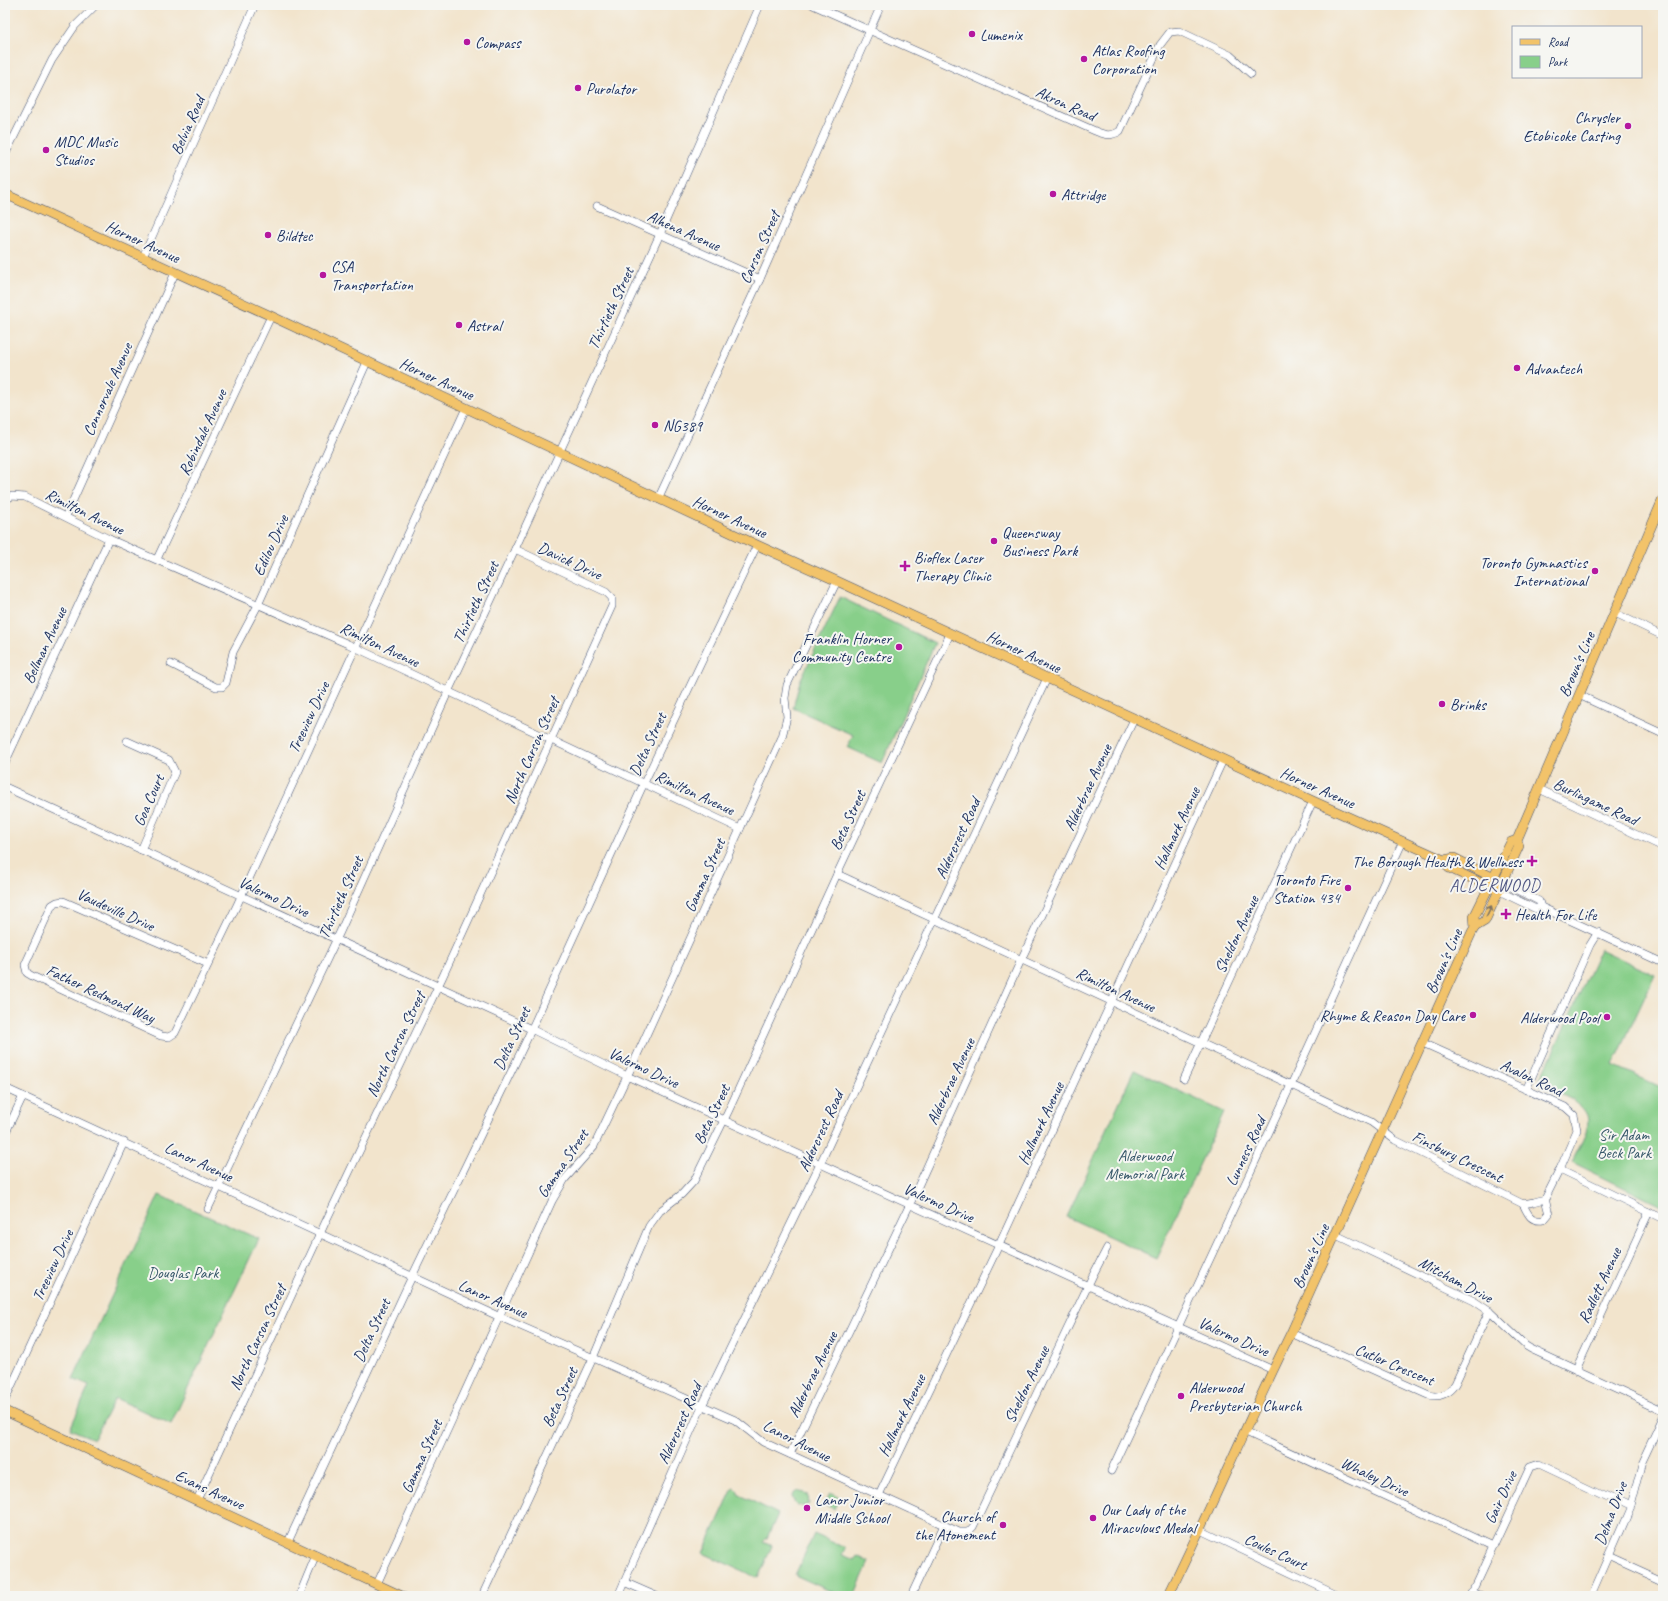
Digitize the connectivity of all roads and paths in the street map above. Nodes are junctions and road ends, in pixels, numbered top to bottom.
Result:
1 (96, 5) edge
2 (255, 5) edge
3 (760, 5) edge
4 (813, 5) edge
5 (881, 5) edge
6 (869, 31) junction
7 (1251, 74) dead end
8 (5, 155) edge
9 (5, 194) edge
10 (597, 206) dead end
11 (660, 234) junction
12 (143, 257) junction
13 (174, 273) junction
14 (760, 279) junction
15 (272, 316) junction
16 (367, 362) junction
17 (466, 408) junction
18 (560, 452) junction
19 (658, 499) junction
20 (1663, 499) edge
21 (5, 500) edge
22 (1661, 510) edge
23 (66, 516) junction
24 (109, 538) junction
25 (757, 545) junction
26 (515, 549) junction
27 (157, 559) junction
28 (837, 581) junction
29 (612, 598) joint
30 (258, 605) junction
31 (1615, 613) junction
32 (950, 634) junction
33 (1663, 636) edge
34 (355, 648) junction
35 (171, 664) dead end
36 (1047, 678) junction
37 (448, 692) junction
38 (1579, 695) junction
39 (1134, 719) junction
40 (1663, 734) edge
41 (551, 740) junction
42 (127, 742) dead end
43 (1223, 760) junction
44 (5, 763) edge
45 (644, 784) junction
46 (5, 787) edge
47 (1539, 789) junction
48 (1313, 801) junction
49 (740, 829) junction
50 (1517, 840) junction
51 (1403, 841) junction
52 (1663, 847) edge
53 (141, 850) junction
54 (837, 874) junction
55 (1491, 882) junction
56 (1501, 887) junction
57 (241, 896) junction
58 (934, 920) junction
59 (1475, 926) junction
60 (1598, 932) junction
61 (336, 940) junction
62 (1021, 960) junction
63 (1663, 963) edge
64 (208, 964) junction
65 (25, 965) joint
66 (438, 987) junction
67 (1111, 1002) junction
68 (531, 1029) junction
69 (172, 1035) joint
70 (1201, 1043) junction
71 (1423, 1043) junction
72 (627, 1076) junction
73 (1184, 1079) dead end
74 (1291, 1085) junction
75 (5, 1088) edge
76 (1526, 1090) junction
77 (23, 1096) junction
78 (724, 1120) junction
79 (1383, 1130) junction
80 (5, 1134) edge
81 (124, 1142) junction
82 (820, 1164) junction
83 (1560, 1169) junction
84 (219, 1186) junction
85 (1545, 1199) junction
86 (910, 1204) junction
87 (1524, 1204) junction
88 (208, 1209) dead end
89 (1649, 1212) junction
90 (1663, 1219) edge
91 (321, 1234) junction
92 (1336, 1235) junction
93 (999, 1245) junction
94 (1107, 1248) dead end
95 (412, 1277) junction
96 (1088, 1286) junction
97 (1489, 1311) junction
98 (500, 1317) junction
99 (1178, 1327) junction
100 (1292, 1333) junction
101 (593, 1358) junction
102 (1273, 1370) junction
103 (1576, 1370) junction
104 (5, 1400) edge
105 (702, 1406) junction
106 (1663, 1410) edge
107 (5, 1411) edge
108 (1663, 1418) edge
109 (1246, 1432) junction
110 (790, 1454) junction
111 (1111, 1471) dead end
112 (879, 1495) junction
113 (197, 1500) junction
114 (1630, 1507) junction
115 (944, 1525) junction
116 (1200, 1530) junction
117 (968, 1532) joint
118 (288, 1542) junction
119 (1493, 1546) junction
120 (316, 1555) junction
121 (1608, 1556) junction
122 (624, 1582) junction
123 (1663, 1582) edge
124 (377, 1584) junction
125 (1471, 1594) edge
126 (299, 1596) edge
127 (402, 1596) edge
128 (482, 1596) edge
129 (618, 1596) edge
130 (656, 1596) edge
131 (911, 1596) edge
132 (1168, 1596) edge
133 (1339, 1596) edge
134 (1482, 1596) edge
135 (1591, 1596) edge

1 - 8 street
2 - 12 street, Belvia Road
3 - 11 street, Thirtieth Street
4 - 6 street, Akron Road
5 - 6 street, Carson Street
6 - 7 street, Akron Road
6 - 14 street, Carson Street
9 - 12 main road, Horner Avenue
10 - 11 street, Alhena Avenue
11 - 14 street, Alhena Avenue
11 - 18 street, Thirtieth Street
12 - 13 main road, Horner Avenue
13 - 15 main road, Horner Avenue
13 - 23 street, Connorvale Avenue
14 - 19 street, Carson Street
15 - 16 main road, Horner Avenue
15 - 27 street, Robindale Avenue
16 - 17 main road, Horner Avenue
16 - 30 street, Edilou Drive
17 - 18 main road, Horner Avenue
17 - 34 street, Treeview Drive
18 - 19 main road, Horner Avenue
18 - 26 street, Thirtieth Street
19 - 25 main road, Horner Avenue
20 - 22 main road, Brown's Line
21 - 23 street, Rimilton Avenue
22 - 31 main road, Brown's Line
23 - 24 street, Rimilton Avenue
24 - 27 street, Rimilton Avenue
24 - 44 street, Bellman Avenue
25 - 28 main road, Horner Avenue
25 - 45 street, Delta Street
26 - 29 street, Davick Drive
26 - 37 street, Thirtieth Street
27 - 30 street, Rimilton Avenue
28 - 32 main road, Horner Avenue
28 - 49 street, Gamma Street
29 - 41 street, North Carson Street
30 - 34 street, Rimilton Avenue
30 - 35 street, Edilou Drive
31 - 33 street
31 - 38 main road, Brown's Line
32 - 36 main road, Horner Avenue
32 - 54 street, Beta Street
34 - 37 street, Rimilton Avenue
34 - 57 street, Treeview Drive
36 - 39 main road, Horner Avenue
36 - 58 street, Aldercrest Road
37 - 41 street, Rimilton Avenue
37 - 61 street, Thirtieth Street
38 - 40 street
38 - 47 main road, Brown's Line
39 - 43 main road, Horner Avenue
39 - 62 street, Alderbrae Avenue
41 - 45 street, Rimilton Avenue
41 - 66 street, North Carson Street
42 - 53 street, Goa Court
43 - 48 main road, Horner Avenue
43 - 67 street, Hallmark Avenue
45 - 49 street, Rimilton Avenue
45 - 68 street, Delta Street
46 - 53 street, Valermo Drive
47 - 50 main road, Brown's Line
47 - 52 street, Burlingame Road
48 - 51 main road, Horner Avenue
48 - 70 street, Sheldon Avenue
49 - 72 street, Gamma Street
50 - 55 main road, Brown's Line
50 - 56 main road, Brown's Line
51 - 55 main road, Horner Avenue
51 - 74 street, Lunness Road
53 - 57 street, Valermo Drive
54 - 58 street, Rimilton Avenue
54 - 78 street, Beta Street
55 - 56 main road, Horner Avenue
55 - 59 main road, Brown's Line
59 -> 56 main road, Brown's Line
56 - 60 street, Horner Avenue
57 - 61 street, Valermo Drive
57 - 64 street, Treeview Drive
58 - 62 street, Rimilton Avenue
58 - 82 street, Aldercrest Road
59 - 71 main road, Brown's Line
60 - 63 street, Horner Avenue
60 - 76 street
61 - 66 street, Valermo Drive
61 - 84 street, Thirtieth Street
62 - 67 street, Rimilton Avenue
62 - 86 street, Alderbrae Avenue
64 - 65 street, Vaudeville Drive
64 - 69 street, Treeview Drive
65 - 69 street, Father Redmond Way
66 - 68 street, Valermo Drive
66 - 91 street, North Carson Street
67 - 70 street, Rimilton Avenue
67 - 93 street, Hallmark Avenue
68 - 72 street, Valermo Drive
68 - 95 street, Delta Street
70 - 73 street, Sheldon Avenue
70 - 74 street, Rimilton Avenue
71 - 76 street, Avalon Road
71 - 79 main road, Brown's Line
72 - 78 street, Valermo Drive
72 - 98 street, Gamma Street
74 - 79 street, Rimilton Avenue
74 - 99 street, Lunness Road
75 - 77 street, Lanor Avenue
76 - 83 street, Avalon Road
77 - 80 street
77 - 81 street, Lanor Avenue
78 - 82 street, Valermo Drive
78 - 101 street, Beta Street
79 - 87 street, Finsbury Crescent
79 - 92 main road, Brown's Line
81 - 84 street, Lanor Avenue
81 - 104 street, Treeview Drive
82 - 86 street, Valermo Drive
82 - 105 street, Aldercrest Road
83 - 85 street
83 - 89 street
84 - 88 street, Thirtieth Street
84 - 91 street, Lanor Avenue
85 - 87 street
85 - 87 street
86 - 93 street, Valermo Drive
86 - 110 street, Alderbrae Avenue
89 - 90 street
89 - 103 street, Radlett Avenue
91 - 95 street, Lanor Avenue
91 - 113 street, North Carson Street
92 - 97 street, Mitcham Drive
92 - 100 main road, Brown's Line
93 - 96 street, Valermo Drive
93 - 112 street, Hallmark Avenue
94 - 96 street, Sheldon Avenue
95 - 98 street, Lanor Avenue
95 - 118 street, Delta Street
96 - 99 street, Valermo Drive
96 - 117 street, Sheldon Avenue
97 - 100 street, Cutler Crescent
97 - 103 street, Mitcham Drive
98 - 101 street, Lanor Avenue
98 - 124 street, Gamma Street
99 - 102 street, Valermo Drive
99 - 111 street, Lunness Road
100 - 102 main road, Brown's Line
101 - 105 street, Lanor Avenue
101 - 128 street, Beta Street
102 - 109 main road, Brown's Line
103 - 106 street, Mitcham Drive
105 - 110 street, Lanor Avenue
105 - 122 street, Aldercrest Road
107 - 113 main road, Evans Avenue
108 - 114 street, Delma Drive
109 - 116 main road, Brown's Line
109 - 119 street, Whaley Drive
110 - 112 street, Lanor Avenue
112 - 115 street, Lanor Avenue
113 - 118 main road, Evans Avenue
114 - 119 street, Gair Drive
114 - 121 street, Delma Drive
115 - 117 street, Lanor Avenue
115 - 131 street
116 - 132 main road, Brown's Line
116 - 133 street, Coules Court
118 - 120 main road, Evans Avenue
119 - 125 street, Gair Drive
120 - 124 main road, Evans Avenue
120 - 126 street
121 - 123 street
121 - 135 street, Delma Drive
122 - 129 street, Aldercrest Road
122 - 130 street
124 - 127 main road, Evans Avenue
125 - 134 street

